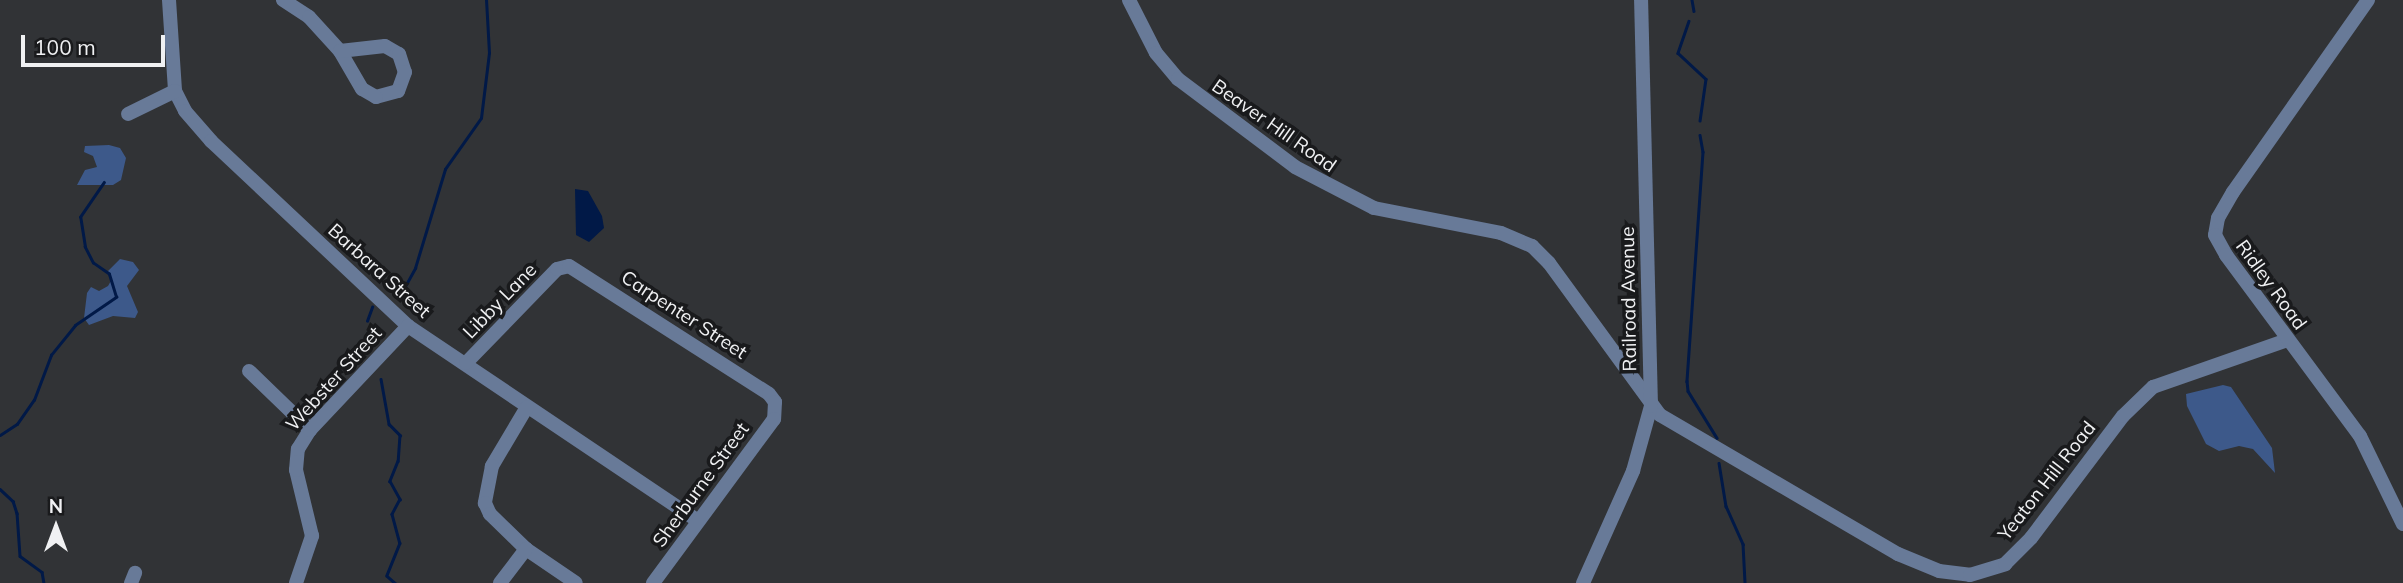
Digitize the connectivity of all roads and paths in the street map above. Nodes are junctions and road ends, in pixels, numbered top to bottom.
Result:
1 (169, 0) edge
2 (283, 0) edge
3 (1129, 0) edge
4 (1641, 0) edge
5 (2368, 0) edge
6 (340, 51) junction
7 (175, 91) junction
8 (128, 114) dead end
9 (563, 267) joint
10 (408, 326) junction
11 (2287, 340) junction
12 (466, 363) junction
13 (249, 371) dead end
14 (1651, 406) junction
15 (527, 407) junction
16 (775, 407) joint
17 (310, 430) junction
18 (698, 521) junction
19 (2403, 524) edge
20 (526, 549) junction
21 (296, 583) edge
22 (500, 583) edge
23 (576, 583) edge
24 (653, 583) edge
25 (1583, 583) edge

1 - 7 street, Barbara Street
2 - 6 street
3 - 14 street, Beaver Hill Road
4 - 14 street, Railroad Avenue
5 - 11 street, Ridley Road
6 - 6 street
7 - 8 street
7 - 10 street, Barbara Street
9 - 12 street, Libby Lane
9 - 16 street, Carpenter Street
10 - 12 street, Barbara Street
10 - 17 street, Webster Street
11 - 14 street, Yeaton Hill Road
11 - 19 street, Ridley Road
12 - 15 street, Barbara Street
13 - 17 street
14 - 25 street, Railroad Avenue
15 - 18 street, Barbara Street
15 - 20 street
16 - 18 street, Sherburne Street
17 - 21 street, Webster Street
18 - 24 street, Sherburne Street
20 - 22 street
20 - 23 street

